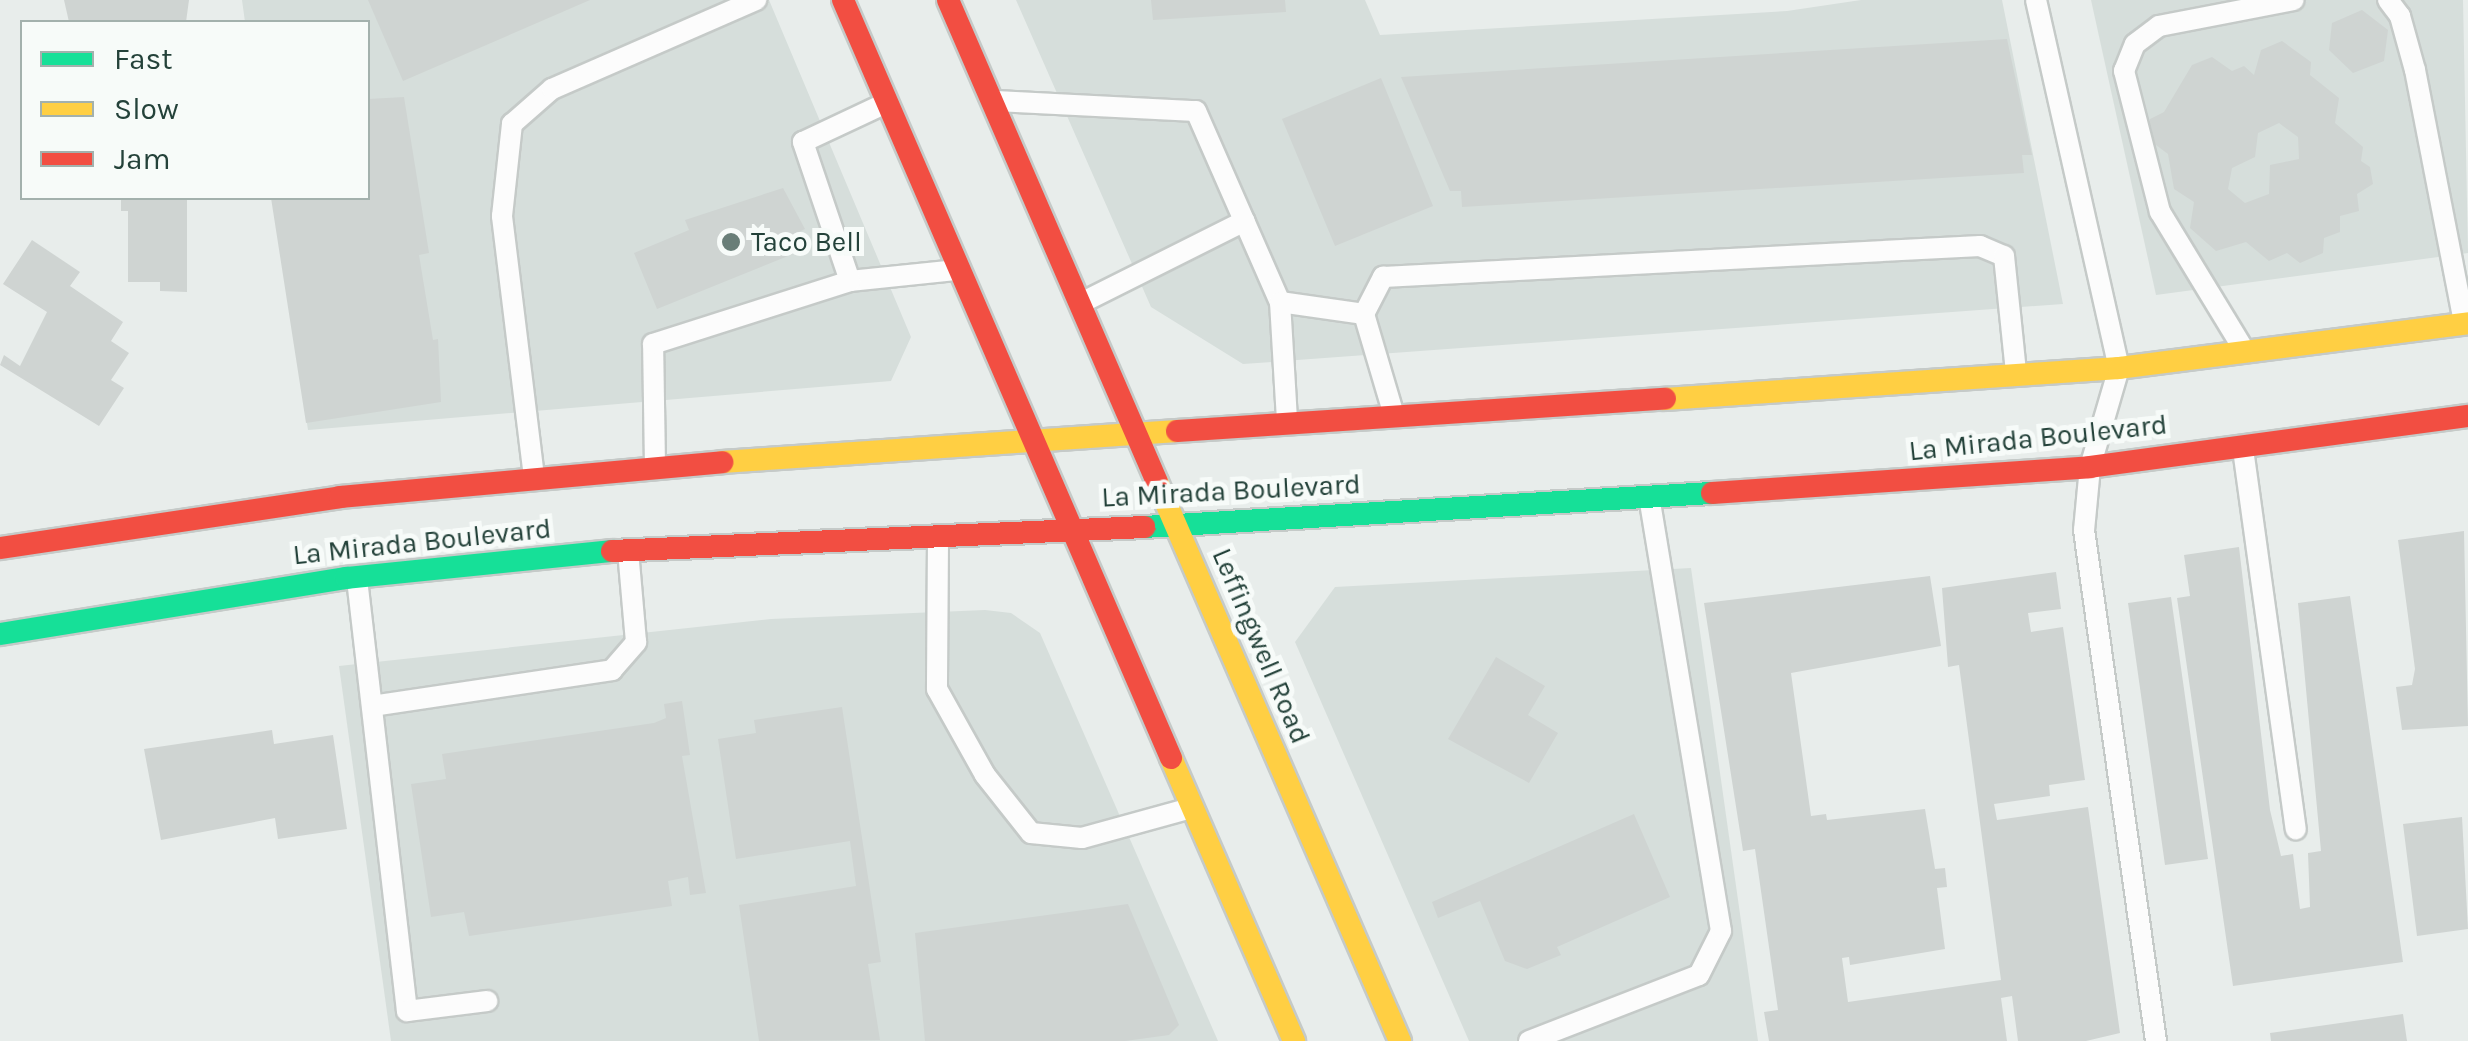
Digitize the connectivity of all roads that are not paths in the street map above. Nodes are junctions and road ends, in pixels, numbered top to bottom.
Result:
1 (756, 0) edge
2 (843, 0) edge
3 (948, 0) edge
4 (2036, 0) edge
5 (2294, 0) edge
6 (2388, 0) edge
7 (991, 100) junction
8 (888, 102) junction
9 (1245, 221) junction
10 (960, 270) junction
11 (850, 281) junction
12 (1280, 302) junction
13 (1080, 304) junction
14 (1364, 314) junction
15 (2466, 323) edge
16 (2244, 352) junction
17 (2118, 368) junction
18 (2016, 376) junction
19 (2468, 416) edge
20 (1395, 419) junction
21 (1287, 426) junction
22 (1138, 437) junction
23 (1036, 444) junction
24 (2243, 446) junction
25 (655, 467) junction
26 (2090, 467) junction
27 (534, 478) junction
28 (1648, 496) junction
29 (1175, 523) junction
30 (1074, 532) junction
31 (938, 536) junction
32 (0, 548) edge
33 (628, 550) junction
34 (357, 577) junction
35 (0, 634) edge
36 (372, 706) junction
37 (1193, 808) junction
38 (2296, 829) dead end
39 (487, 1000) dead end
40 (1294, 1041) edge
41 (1400, 1041) edge
42 (1530, 1041) edge
43 (2156, 1041) edge

1 - 27 lane
2 - 8 main road
3 - 7 main road, Leffingwell Road
4 - 17 lane
5 - 16 lane
6 - 15 lane
7 - 9 lane
7 - 13 main road, Leffingwell Road
8 - 10 main road
8 - 11 lane
9 - 12 lane
9 - 13 lane
10 - 11 lane
10 - 23 main road
11 - 25 lane
12 - 14 lane
12 - 21 lane
13 - 22 main road, Leffingwell Road
14 - 18 lane
14 - 20 lane
15 - 16 main road, La Mirada Boulevard
16 - 17 main road, La Mirada Boulevard
17 - 18 main road, La Mirada Boulevard
17 - 26 lane
18 - 20 main road, La Mirada Boulevard
19 - 24 main road, La Mirada Boulevard
20 - 21 main road, La Mirada Boulevard
21 - 22 main road, La Mirada Boulevard
22 - 23 main road, La Mirada Boulevard
22 - 29 main road, Leffingwell Road
23 - 25 main road, La Mirada Boulevard
23 - 30 main road
24 - 26 main road, La Mirada Boulevard
24 - 38 lane
25 - 27 main road, La Mirada Boulevard
26 - 28 main road, La Mirada Boulevard
26 - 43 lane
27 - 32 main road, La Mirada Boulevard
28 - 29 main road, La Mirada Boulevard
28 - 42 lane
29 - 30 main road, La Mirada Boulevard
29 - 41 main road, Leffingwell Road
30 - 31 main road, La Mirada Boulevard
30 - 37 main road
31 - 33 main road, La Mirada Boulevard
31 - 37 lane
33 - 34 main road, La Mirada Boulevard
33 - 36 lane
34 - 35 main road, La Mirada Boulevard
34 - 36 lane
36 - 39 lane
37 - 40 main road

